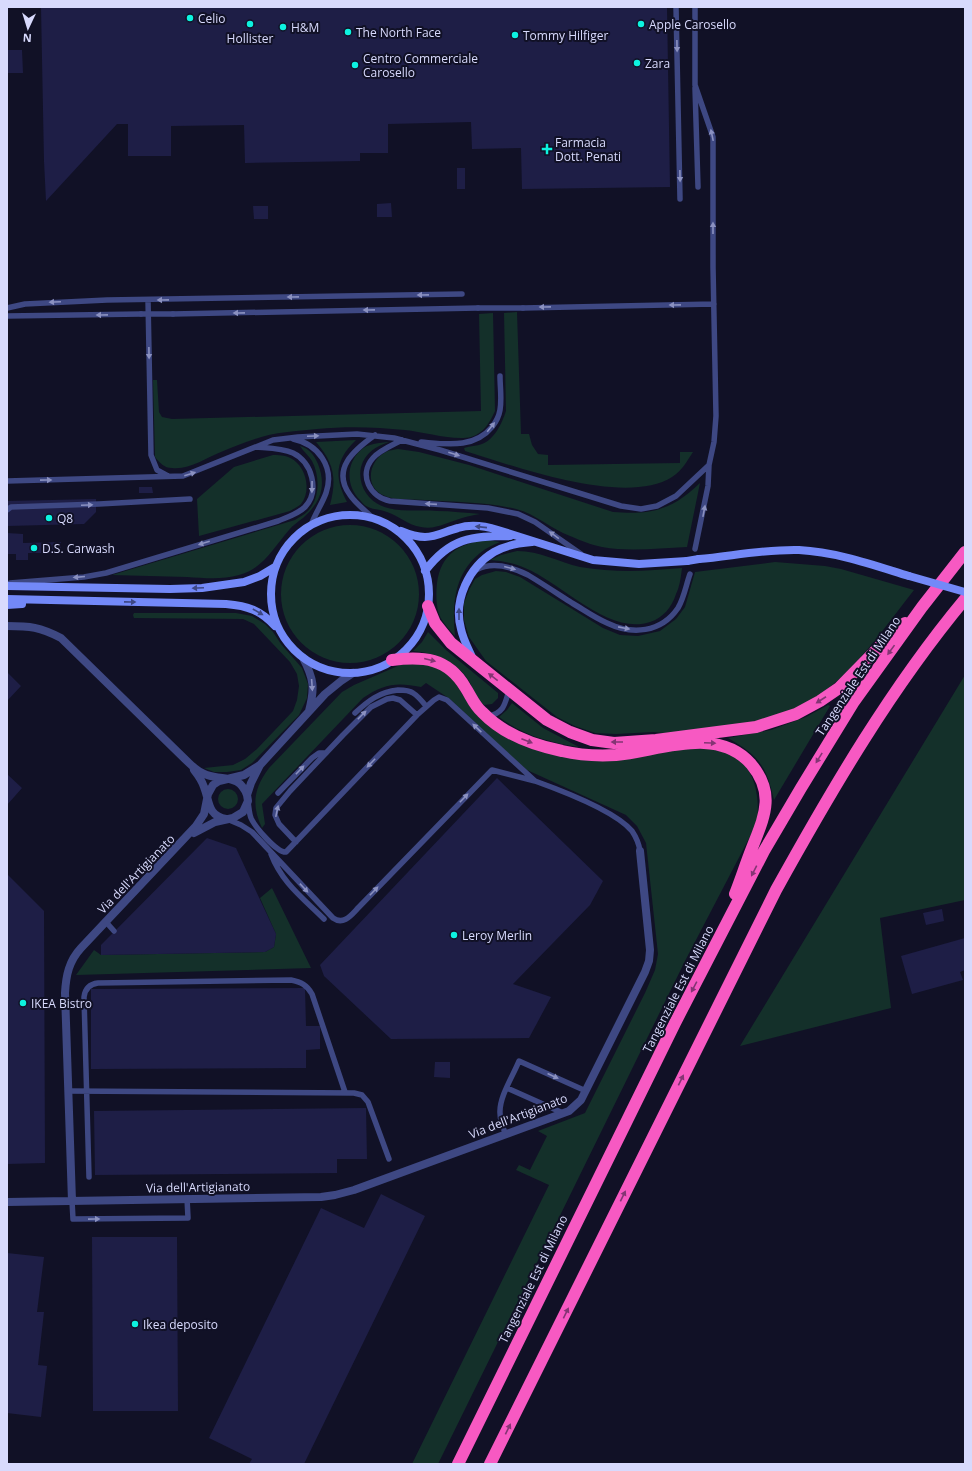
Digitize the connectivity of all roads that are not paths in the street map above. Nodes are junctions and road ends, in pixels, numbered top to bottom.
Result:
1 (676, 7) edge
2 (695, 7) edge
3 (695, 85) junction
4 (698, 187) dead end
5 (680, 199) dead end
6 (462, 294) dead end
7 (148, 300) junction
8 (714, 304) junction
9 (7, 308) edge
10 (7, 316) edge
11 (500, 376) dead end
12 (375, 435) junction
13 (285, 438) junction
14 (402, 440) junction
15 (254, 447) junction
16 (709, 465) junction
17 (168, 476) junction
18 (7, 481) edge
19 (190, 499) dead end
20 (7, 510) edge
21 (374, 519) junction
22 (311, 525) junction
23 (396, 530) junction
24 (518, 536) junction
25 (536, 542) junction
26 (695, 549) dead end
27 (965, 552) edge
28 (586, 558) junction
29 (275, 567) junction
30 (426, 571) junction
31 (473, 572) junction
32 (690, 574) dead end
33 (7, 583) edge
34 (7, 586) edge
35 (965, 592) edge
36 (7, 599) edge
37 (965, 599) edge
38 (53, 600) junction
39 (7, 605) edge
40 (428, 606) junction
41 (922, 607) junction
42 (7, 626) edge
43 (279, 630) junction
44 (303, 658) junction
45 (392, 660) junction
46 (476, 664) junction
47 (353, 674) junction
48 (509, 690) junction
49 (426, 706) junction
50 (309, 713) junction
51 (355, 713) dead end
52 (417, 714) junction
53 (486, 716) junction
54 (326, 753) junction
55 (189, 763) junction
56 (260, 765) junction
57 (229, 779) junction
58 (535, 781) junction
59 (278, 793) dead end
60 (207, 798) junction
61 (248, 798) junction
62 (226, 819) junction
63 (186, 838) junction
64 (296, 842) junction
65 (270, 850) junction
66 (640, 851) joint
67 (324, 919) dead end
68 (106, 922) junction
69 (114, 931) dead end
70 (720, 938) junction
71 (507, 1088) junction
72 (68, 1091) junction
73 (86, 1091) junction
74 (586, 1091) junction
75 (345, 1092) junction
76 (563, 1114) junction
77 (506, 1135) junction
78 (389, 1159) dead end
79 (89, 1177) dead end
80 (187, 1198) junction
81 (72, 1201) junction
82 (7, 1202) edge
83 (458, 1464) edge
84 (490, 1464) edge

1 -> 5 lane
2 - 3 lane
3 - 4 lane
8 -> 3 lane
6 -> 7 lane
7 -> 9 lane
7 -> 17 lane
8 -> 10 lane, bridge
8 - 16 lane
14 -> 11 lane
13 -> 12 lane
12 - 14 lane
12 - 21 lane
13 - 15 lane
13 - 22 lane
14 -> 16 lane
28 -> 14 lane
17 -> 15 lane
15 -> 33 lane
26 -> 16 lane
18 -> 17 lane
20 -> 19 lane
21 - 22 main road
21 - 23 main road
22 - 29 main road
24 -> 23 main road
23 - 30 main road
24 - 25 main road
24 - 30 main road
25 - 28 main road
25 - 31 main road
27 - 41 highway, Tangenziale Est di Milano
28 - 35 main road, bridge
29 -> 34 main road
29 - 43 main road
30 - 40 main road
31 -> 32 lane
46 -> 31 main road
36 - 38 main road
84 -> 37 highway
38 - 39 main road
38 -> 43 main road
40 - 45 main road
40 - 46 highway
41 -> 48 highway
41 -> 70 highway, Tangenziale Est di Milano
42 - 55 street
43 - 44 main road
44 - 47 main road
44 -> 50 street
45 - 47 main road
45 -> 53 highway
48 -> 46 highway
47 - 50 street
48 - 53 lane
49 - 51 lane
49 - 52 lane
58 -> 49 lane
50 - 56 street
54 -> 52 lane
52 -> 64 lane
53 -> 70 highway
59 -> 54 lane
64 -> 54 lane
55 - 57 street
55 - 60 street
56 - 57 street
56 - 61 street
57 - 60 street
57 - 61 street
65 -> 58 lane
58 - 66 lane, Via dell'Artigianato
60 - 62 street
60 - 63 street
61 - 62 street
61 - 64 lane
62 - 63 street
62 - 65 lane
63 - 68 street, Via dell'Artigianato
65 - 67 lane
66 - 74 street, Via dell'Artigianato
68 - 69 lane
68 - 72 street, Via dell'Artigianato
70 -> 83 highway, Tangenziale Est di Milano
71 -> 74 lane
71 - 76 lane
71 - 77 lane
72 - 73 lane
72 - 81 street, Via dell'Artigianato
73 - 75 lane
73 - 75 lane
73 - 79 lane
74 - 76 street, Via dell'Artigianato
75 - 78 lane
76 - 77 street, Via dell'Artigianato
77 - 80 street, Via dell'Artigianato
80 - 81 street, Via dell'Artigianato
81 -> 80 lane
81 - 82 street, Via dell'Artigianato

